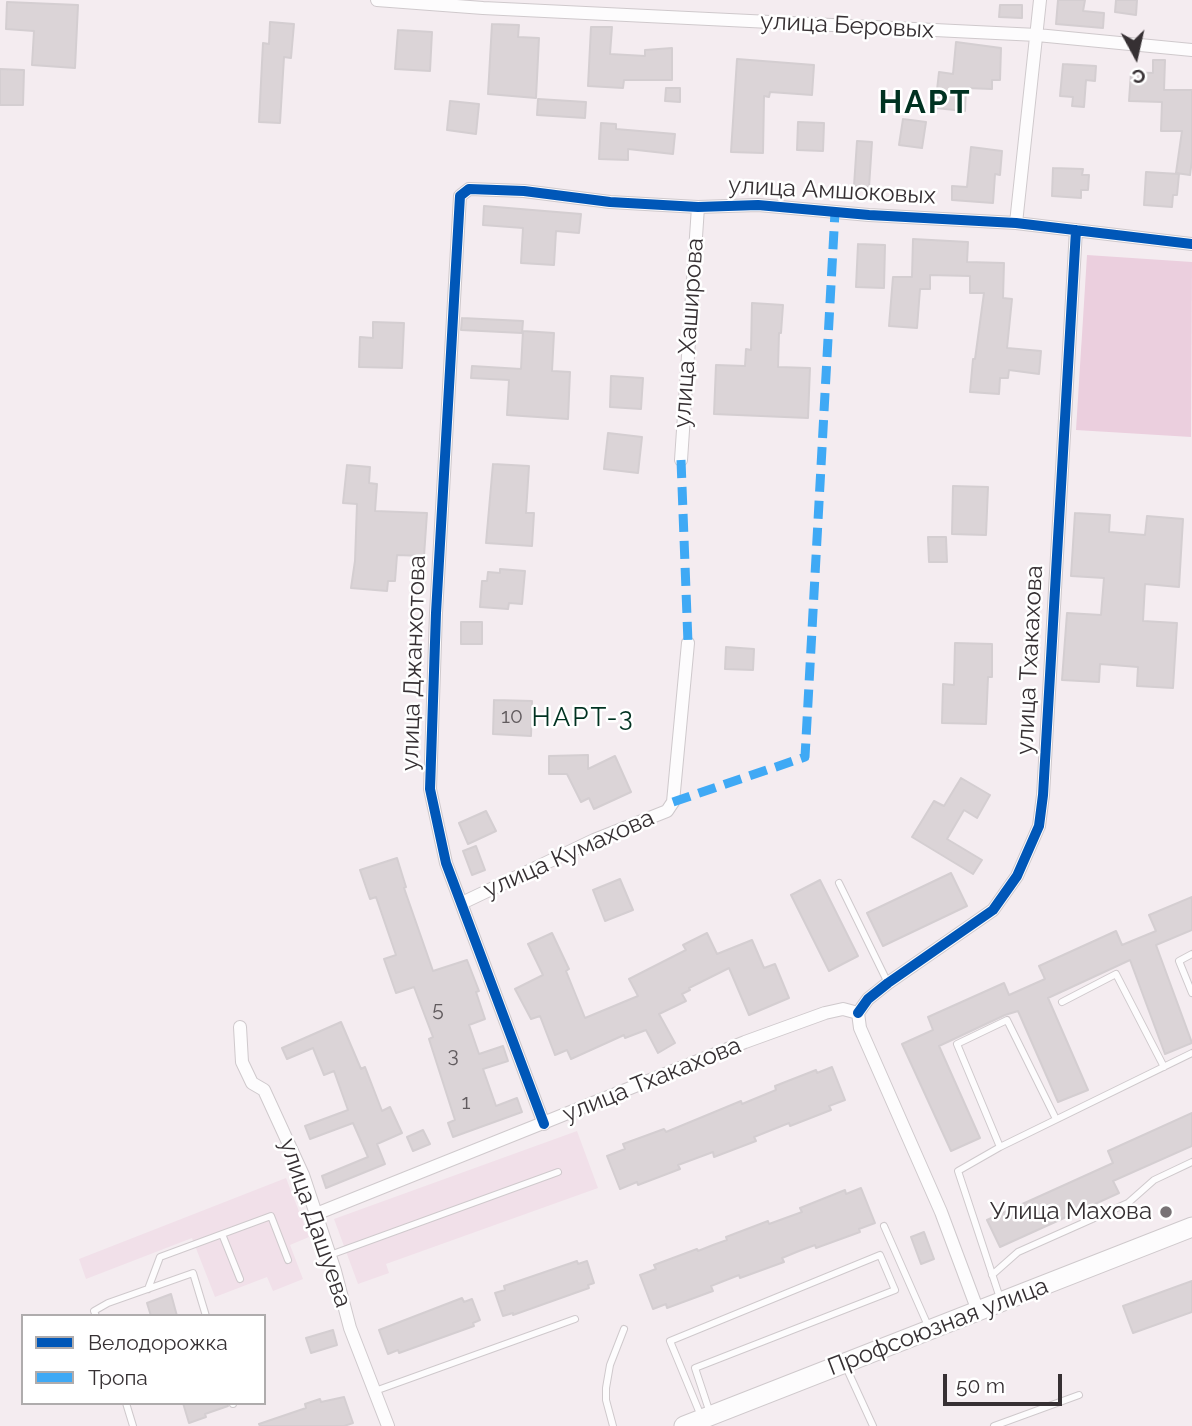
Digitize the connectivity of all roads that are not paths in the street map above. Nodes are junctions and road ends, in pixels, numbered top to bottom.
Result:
1 (377, 0) edge
2 (1040, 0) edge
3 (1037, 35) junction
4 (1192, 50) edge
5 (469, 189) joint
6 (698, 206) junction
7 (1016, 223) junction
8 (1076, 230) junction
9 (1192, 244) edge
10 (681, 460) dead end
11 (688, 643) dead end
12 (839, 883) dead end
13 (463, 902) junction
14 (1192, 954) edge
15 (888, 984) junction
16 (1192, 993) edge
17 (1062, 1002) dead end
18 (858, 1013) junction
19 (240, 1027) dead end
20 (1192, 1053) edge
21 (1164, 1067) junction
22 (1056, 1119) junction
23 (544, 1124) junction
24 (1000, 1147) junction
25 (1192, 1162) edge
26 (558, 1172) dead end
27 (316, 1214) junction
28 (884, 1226) dead end
29 (1192, 1227) edge
30 (222, 1234) junction
31 (330, 1255) junction
32 (288, 1260) dead end
33 (992, 1275) junction
34 (240, 1279) dead end
35 (148, 1289) junction
36 (1001, 1301) junction
37 (978, 1311) junction
38 (95, 1314) edge
39 (205, 1314) edge
40 (575, 1319) dead end
41 (624, 1329) dead end
42 (930, 1329) junction
43 (844, 1364) junction
44 (374, 1391) junction
45 (1079, 1395) dead end
46 (126, 1405) edge
47 (706, 1417) junction
48 (133, 1426) edge
49 (388, 1426) edge
50 (613, 1426) edge
51 (684, 1426) edge
52 (873, 1426) edge
53 (994, 1426) edge

1 - 3 street, улица Беровых
2 - 3 street
3 - 4 street, улица Беровых
3 - 7 street
5 - 6 street, улица Амшоковых
5 - 13 street, улица Джанхотова
6 - 7 street, улица Амшоковых
6 - 10 street, улица Хаширова
7 - 8 street, улица Амшоковых
8 - 9 street, улица Амшоковых
8 - 15 street, улица Тхакахова
11 - 13 street, улица Кумахова
12 - 15 lane
13 - 23 street, улица Джанхотова
14 - 16 lane
15 - 18 street, улица Тхакахова
17 - 21 lane
18 - 23 street, улица Тхакахова
18 - 37 street
19 - 27 street, улица Дашуева
20 - 21 lane
21 - 22 lane
22 - 24 lane
22 - 24 lane
23 - 27 street
24 - 33 lane
25 - 33 lane
26 - 31 lane
27 - 31 street, улица Дашуева
28 - 42 lane
29 - 36 street, Профсоюзная улица
30 - 32 lane
30 - 34 lane
30 - 35 lane
31 - 44 street, улица Дашуева
33 - 36 lane
35 - 38 lane
35 - 39 lane
36 - 37 street, Профсоюзная улица
37 - 42 street, Профсоюзная улица
40 - 44 lane
41 - 50 lane
42 - 43 street, Профсоюзная улица
43 - 47 street, Профсоюзная улица
43 - 52 lane
44 - 49 street, улица Дашуева
45 - 53 lane
46 - 48 lane
47 - 47 lane
47 - 51 street, Профсоюзная улица

